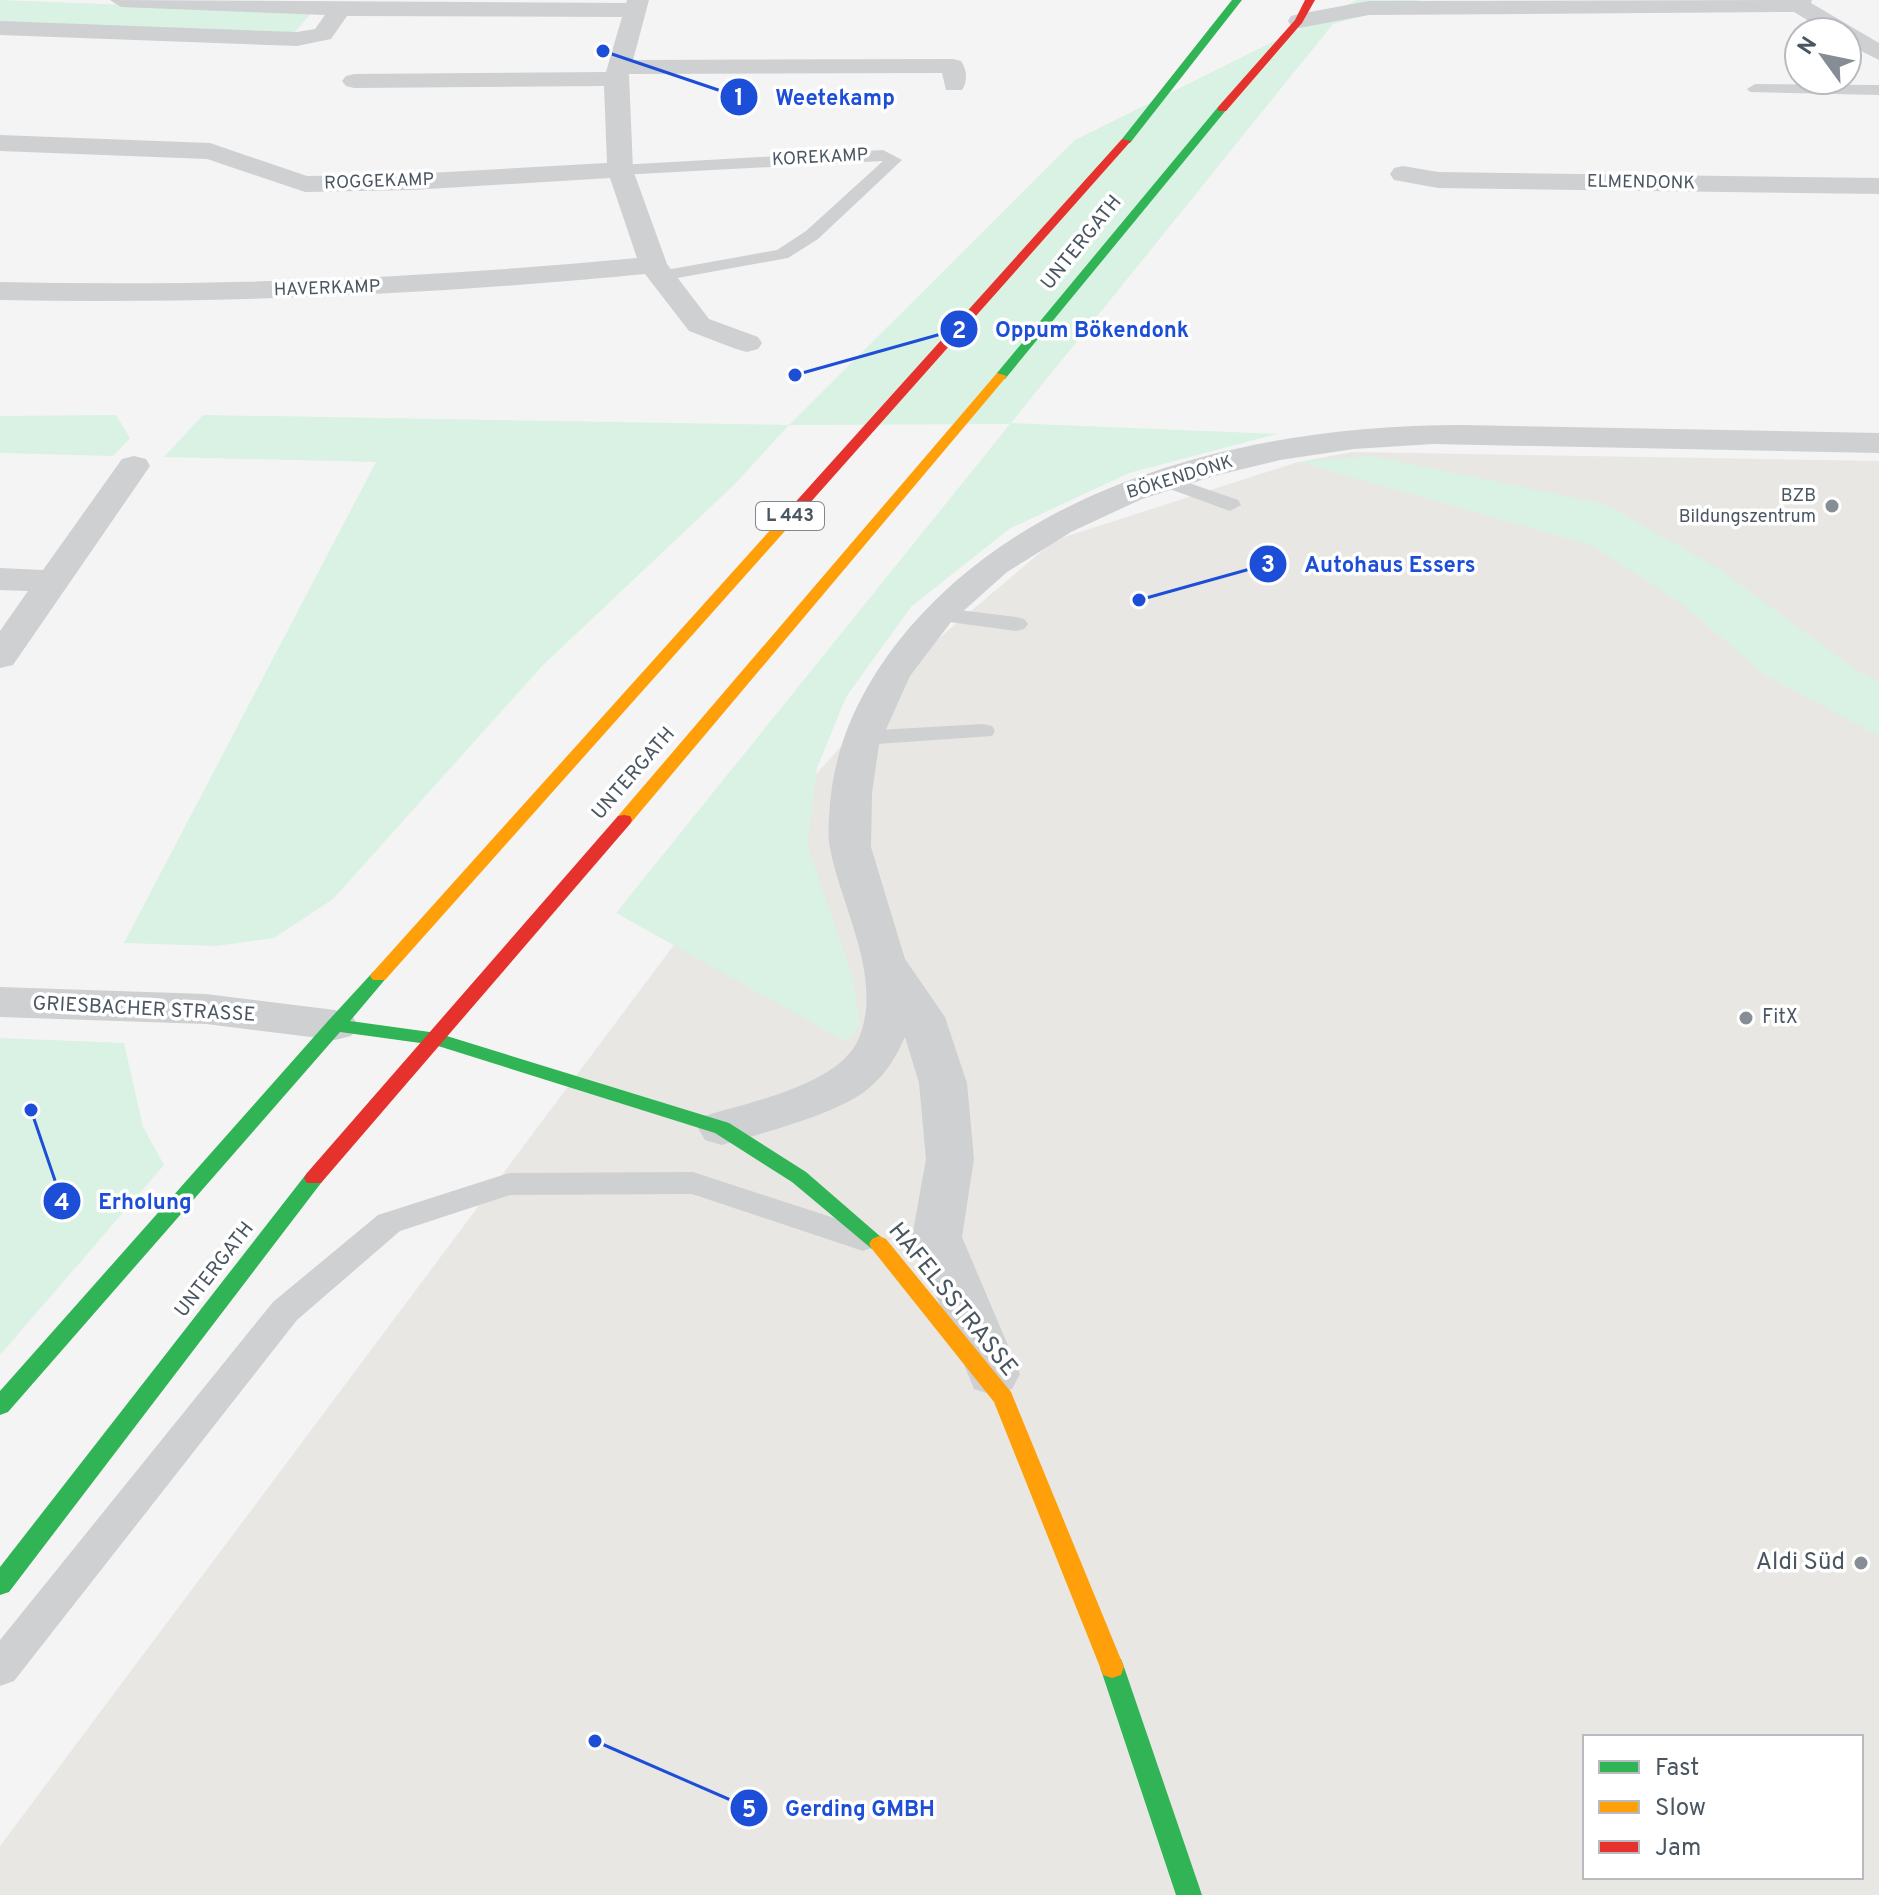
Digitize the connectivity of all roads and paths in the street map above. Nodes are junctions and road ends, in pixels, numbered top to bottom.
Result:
1 (121, 0) edge
2 (1237, 0) edge
3 (1310, 0) edge
4 (1800, 3) edge
5 (1455, 4) edge
6 (636, 5) edge
7 (341, 9) junction
8 (1820, 16) edge
9 (1299, 21) junction
10 (0, 28) edge
11 (617, 73) junction
12 (354, 81) dead end
13 (954, 85) dead end
14 (1755, 89) dead end
15 (1879, 90) edge
16 (0, 143) edge
17 (620, 170) junction
18 (1403, 174) dead end
19 (1879, 186) edge
20 (657, 271) junction
21 (0, 291) edge
22 (747, 343) dead end
23 (1879, 443) edge
24 (134, 466) dead end
25 (1166, 481) junction
26 (1230, 505) dead end
27 (0, 579) edge
28 (53, 581) junction
29 (935, 614) junction
30 (1016, 624) dead end
31 (0, 657) edge
32 (983, 731) dead end
33 (862, 738) junction
34 (883, 960) junction
35 (0, 1002) edge
36 (335, 1025) junction
37 (437, 1039) junction
38 (722, 1128) junction
39 (882, 1246) junction
40 (1003, 1398) junction
41 (0, 1406) edge
42 (0, 1585) edge
43 (0, 1669) edge
44 (1189, 1895) edge

1 - 7 street
2 - 36 main road, UNTERGATH / L 443
3 - 9 main road, UNTERGATH
4 - 5 street
4 - 8 street
5 - 9 street
6 - 7 street
6 - 11 street
7 - 10 street
9 - 37 main road, UNTERGATH
11 - 12 street
11 - 13 street
11 - 17 street
14 - 15 lane
16 - 17 street, ROGGEKAMP
17 - 20 street
17 - 20 lane, KOREKAMP
18 - 19 street, ELMENDONK
20 - 21 street, HAVERKAMP
20 - 22 street
23 - 25 street, BÖKENDONK
24 - 28 street
25 - 26 lane
25 - 29 street, BÖKENDONK
27 - 28 street
28 - 31 street
29 - 30 lane
29 - 33 street, BÖKENDONK
32 - 33 lane
33 - 34 street, BÖKENDONK
34 - 38 street, BÖKENDONK
34 - 40 street, BÖKENDONK
35 - 36 street, GRIESBACHER STRASSE
36 - 37 main road, HAFELSSTRASSE
36 - 41 main road, UNTERGATH
37 - 38 main road, HAFELSSTRASSE
37 - 42 main road, UNTERGATH
38 - 39 main road, HAFELSSTRASSE
39 - 40 main road, HAFELSSTRASSE
39 - 43 lane
40 - 44 main road, HAFELSSTRASSE

